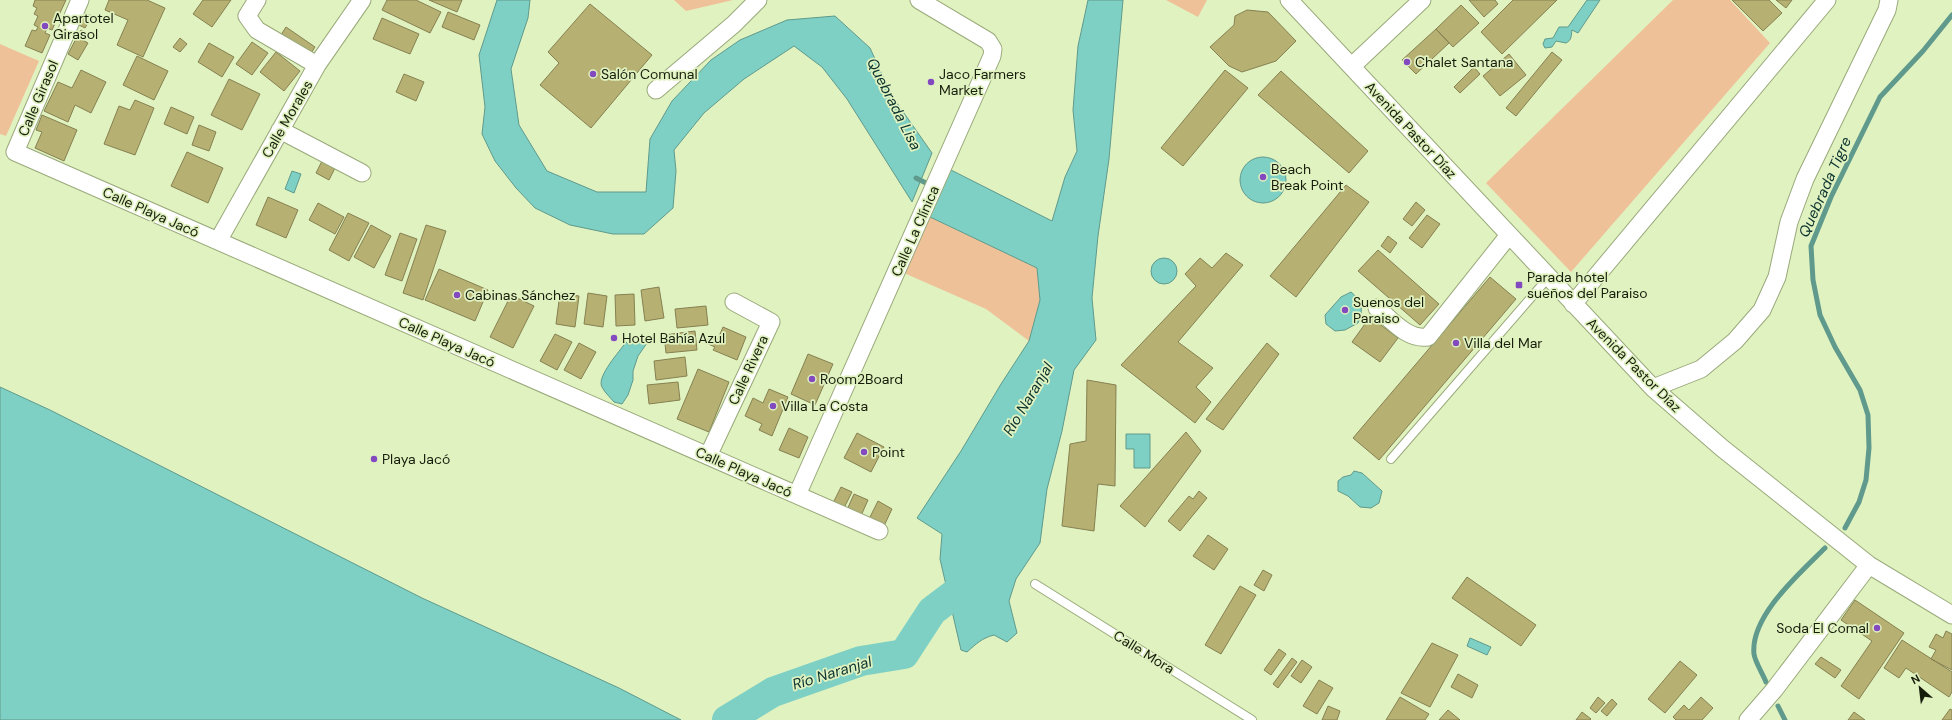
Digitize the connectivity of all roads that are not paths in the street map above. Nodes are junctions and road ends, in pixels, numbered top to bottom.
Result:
1 (80, 0) edge
2 (257, 0) edge
3 (362, 0) edge
4 (758, 0) edge
5 (918, 0) edge
6 (1289, 0) edge
7 (1422, 0) edge
8 (1826, 0) edge
9 (1888, 0) edge
10 (317, 65) junction
11 (1352, 66) junction
12 (656, 90) dead end
13 (280, 130) junction
14 (15, 152) joint
15 (362, 173) dead end
16 (1509, 235) junction
17 (218, 241) junction
18 (1548, 278) junction
19 (734, 302) dead end
20 (1573, 304) junction
21 (1377, 308) dead end
22 (1654, 388) junction
23 (708, 456) junction
24 (1391, 459) dead end
25 (797, 495) junction
26 (879, 531) dead end
27 (1869, 565) junction
28 (1036, 584) dead end
29 (1952, 615) edge
30 (1252, 720) edge
31 (1748, 720) edge

1 - 14 street, Calle Girasol
2 - 10 street
3 - 10 street, Calle Morales
4 - 12 street
5 - 25 street, Calle La Clínica
6 - 11 street, Avenida Pastor Díaz
7 - 11 street
8 - 20 street
9 - 22 street
10 - 13 street, Calle Morales
11 - 16 street, Avenida Pastor Díaz
13 - 15 street
13 - 17 street, Calle Morales
14 - 17 street, Calle Playa Jacó
16 - 18 street, Avenida Pastor Díaz
16 - 21 street
17 - 23 street, Calle Playa Jacó
18 - 20 street, Avenida Pastor Díaz
18 - 24 lane
19 - 23 street, Calle Rivera
20 - 22 street, Avenida Pastor Díaz
22 - 27 street, Avenida Pastor Díaz
23 - 25 street, Calle Playa Jacó
25 - 26 street, Calle Playa Jacó
27 - 29 street, Avenida Pastor Díaz
27 - 31 street
28 - 30 lane, Calle Mora

